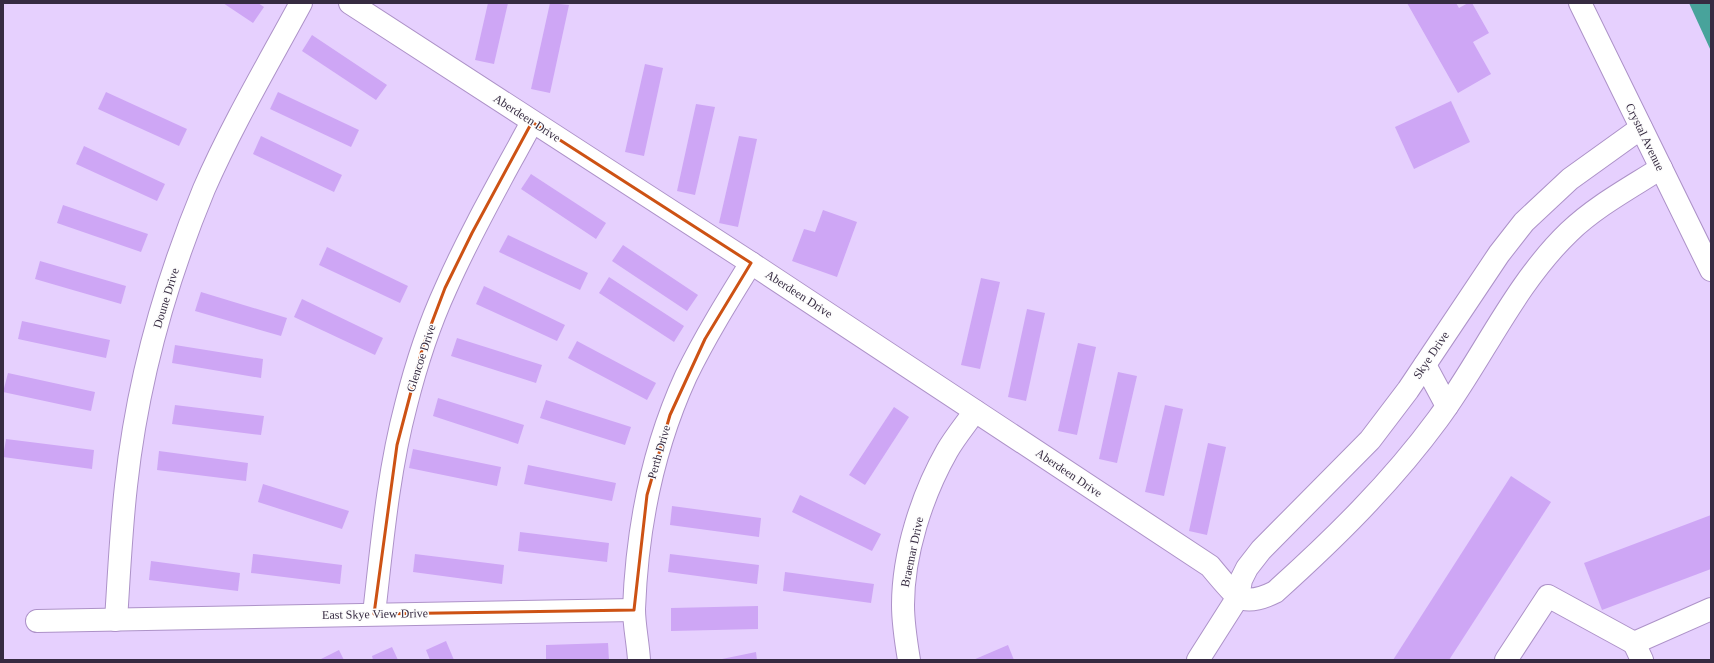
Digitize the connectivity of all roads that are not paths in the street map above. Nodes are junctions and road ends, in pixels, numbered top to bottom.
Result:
1 (301, 3) edge
2 (350, 3) edge
3 (1580, 3) edge
4 (532, 122) junction
5 (1641, 128) junction
6 (1661, 168) junction
7 (751, 263) junction
8 (1711, 270) edge
9 (1425, 365) junction
10 (1447, 406) junction
11 (976, 411) junction
12 (1238, 597) junction
13 (1711, 609) edge
14 (634, 610) junction
15 (374, 614) junction
16 (116, 620) junction
17 (37, 621) dead end
18 (1638, 652) edge
19 (639, 660) edge
20 (909, 660) edge
21 (1198, 660) edge
22 (1506, 660) edge

1 - 16 street, Doune Drive
2 - 4 street, Aberdeen Drive
3 - 5 street, Crystal Avenue
4 - 7 street, Aberdeen Drive
4 - 15 street, Glencoe Drive
5 - 6 street, Crystal Avenue
5 - 9 street, Skye Drive
6 - 8 street, Crystal Avenue
6 - 10 street
7 - 11 street, Aberdeen Drive
7 - 14 street, Perth Drive
9 - 10 street
9 - 12 street, Skye Drive
10 - 12 street
11 - 12 street, Aberdeen Drive
11 - 20 street, Braemar Drive
12 - 21 street, Skye Drive
13 - 18 street
14 - 15 street, East Skye View Drive
14 - 19 street, Perth Drive
15 - 16 street, East Skye View Drive
16 - 17 street, East Skye View Drive
18 - 22 street

